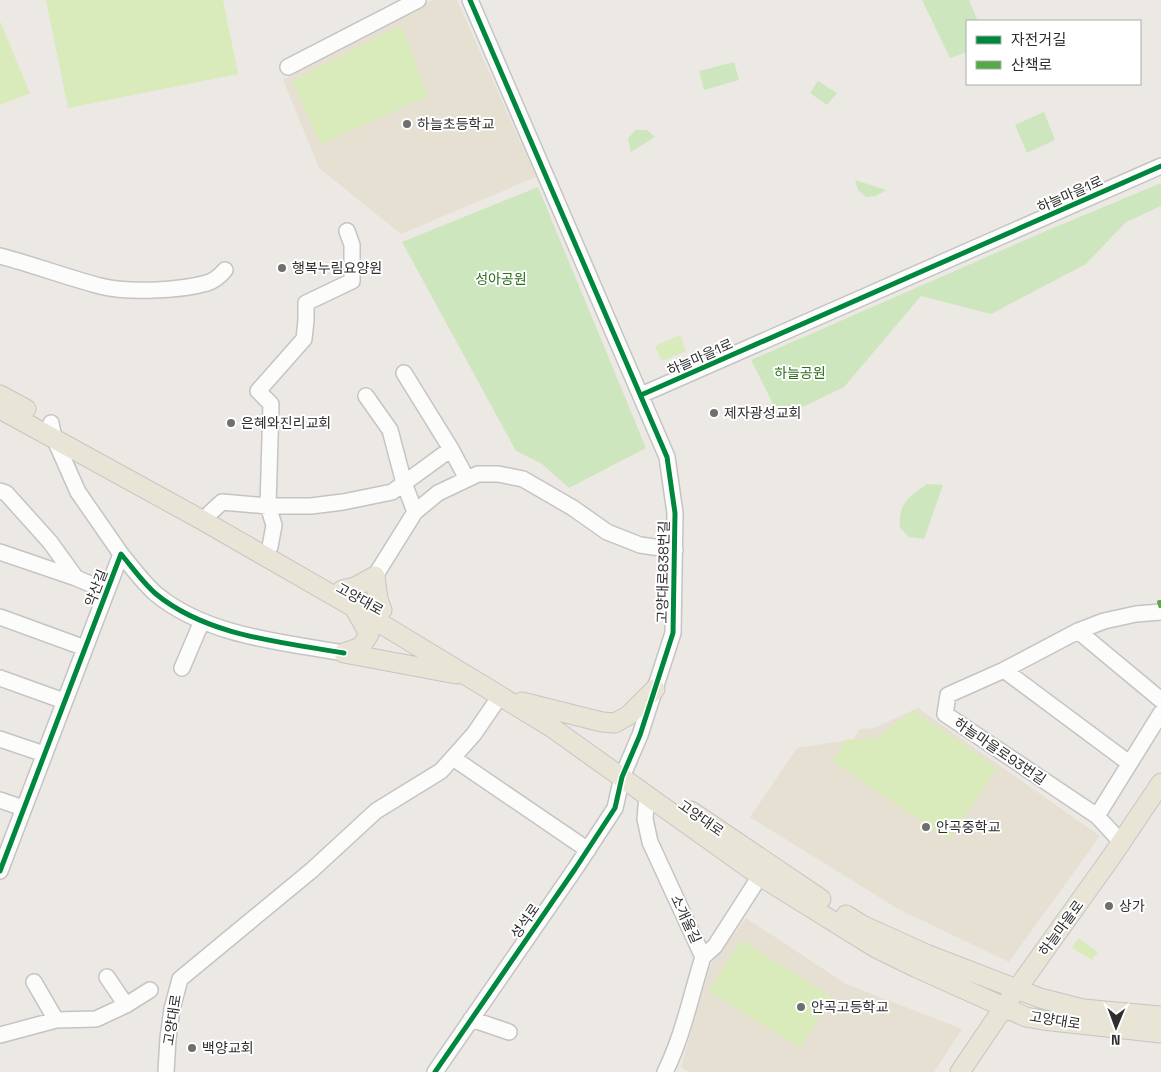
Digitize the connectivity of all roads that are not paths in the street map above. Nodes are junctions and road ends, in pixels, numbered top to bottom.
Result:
1 (418, 0) edge
2 (470, 0) edge
3 (288, 67) dead end
4 (1161, 166) edge
5 (347, 231) dead end
6 (0, 256) edge
7 (225, 270) dead end
8 (404, 373) dead end
9 (0, 395) edge
10 (641, 395) junction
11 (366, 396) dead end
12 (0, 410) edge
13 (53, 431) junction
14 (451, 450) junction
15 (467, 479) junction
16 (404, 483) junction
17 (0, 491) edge
18 (268, 506) junction
19 (415, 512) junction
20 (210, 513) junction
21 (270, 547) junction
22 (675, 550) junction
23 (0, 552) edge
24 (121, 554) junction
25 (375, 576) junction
26 (76, 578) junction
27 (342, 590) junction
28 (106, 591) junction
29 (355, 608) junction
30 (382, 610) junction
31 (1161, 612) edge
32 (0, 617) edge
33 (202, 622) junction
34 (1078, 631) junction
35 (84, 648) junction
36 (344, 653) junction
37 (182, 668) dead end
38 (1004, 670) junction
39 (469, 677) junction
40 (0, 678) edge
41 (655, 689) junction
42 (500, 696) junction
43 (1161, 700) edge
44 (64, 701) junction
45 (522, 702) junction
46 (1161, 712) edge
47 (0, 739) edge
48 (44, 754) junction
49 (453, 758) junction
50 (1129, 763) junction
51 (624, 771) junction
52 (1161, 783) edge
53 (647, 795) junction
54 (0, 800) edge
55 (23, 808) junction
56 (1097, 816) junction
57 (1121, 842) junction
58 (588, 850) junction
59 (1, 867) edge
60 (760, 876) junction
61 (703, 956) junction
62 (107, 978) dead end
63 (34, 982) dead end
64 (1017, 988) junction
65 (150, 990) dead end
66 (126, 1005) junction
67 (1004, 1007) junction
68 (1161, 1016) edge
69 (471, 1019) junction
70 (56, 1020) junction
71 (509, 1032) dead end
72 (1161, 1033) edge
73 (0, 1035) edge
74 (166, 1072) edge
75 (435, 1072) edge
76 (665, 1072) edge
77 (960, 1072) edge

1 - 3 street
2 - 10 street
4 - 10 street, 하늘마을1로
5 - 18 street
6 - 7 street
8 - 14 street
9 - 13 main road, 고양대로
10 - 22 street, 고양대로838번길
11 - 16 street
12 - 13 main road, 고양대로
13 - 20 main road, 고양대로
13 - 24 street
13 - 29 main road, 고양대로
14 - 15 street
14 - 16 street
15 - 19 street
15 - 22 street
16 - 18 street
16 - 19 street
17 - 26 street, 약산길
18 - 20 street
18 - 21 street
19 - 25 street
20 - 21 main road, 고양대로
21 - 27 main road, 고양대로
22 - 41 street, 고양대로838번길
23 - 26 street, 약산길
24 - 28 street, 약산길
24 - 33 street, 약산길
25 - 27 main road
25 - 30 main road
26 - 28 street, 약산길
27 - 30 main road, 고양대로
28 - 35 street, 약산길
29 - 36 main road
29 - 39 main road, 고양대로
30 - 45 main road, 고양대로
31 - 34 street, 하늘마을로93번길
32 - 35 street
33 - 36 street, 약산길
33 - 37 street
34 - 38 street, 하늘마을로93번길
34 - 43 street
35 - 44 street, 약산길
36 - 39 main road
38 - 50 street
38 - 56 street, 하늘마을로93번길
39 - 42 main road, 고양대로
40 - 44 street
41 - 45 main road
41 - 51 street, 고양대로838번길
42 - 49 street, 고양대로
42 - 51 main road, 고양대로
44 - 48 street, 약산길
45 - 51 main road, 고양대로
46 - 50 street
47 - 48 street
48 - 55 street, 약산길
49 - 58 street
49 - 74 street, 고양대로
50 - 56 street
51 - 53 main road, 고양대로
51 - 58 street, 성석로
51 - 64 main road, 고양대로
52 - 57 main road, 하늘마을로
53 - 60 main road, 고양대로
53 - 61 street, 소개울길
54 - 55 street
55 - 59 street, 약산길
56 - 57 street, 하늘마을로93번길
57 - 64 main road, 하늘마을로
58 - 69 street, 성석로
60 - 61 street
60 - 67 main road, 고양대로
61 - 76 street, 소개울길
62 - 66 street
63 - 70 street
64 - 67 main road, 하늘마을로
64 - 68 main road, 고양대로
65 - 66 street
66 - 70 street
67 - 72 main road, 고양대로
67 - 77 main road, 하늘마을로
69 - 71 street
69 - 75 street, 성석로
70 - 73 street

